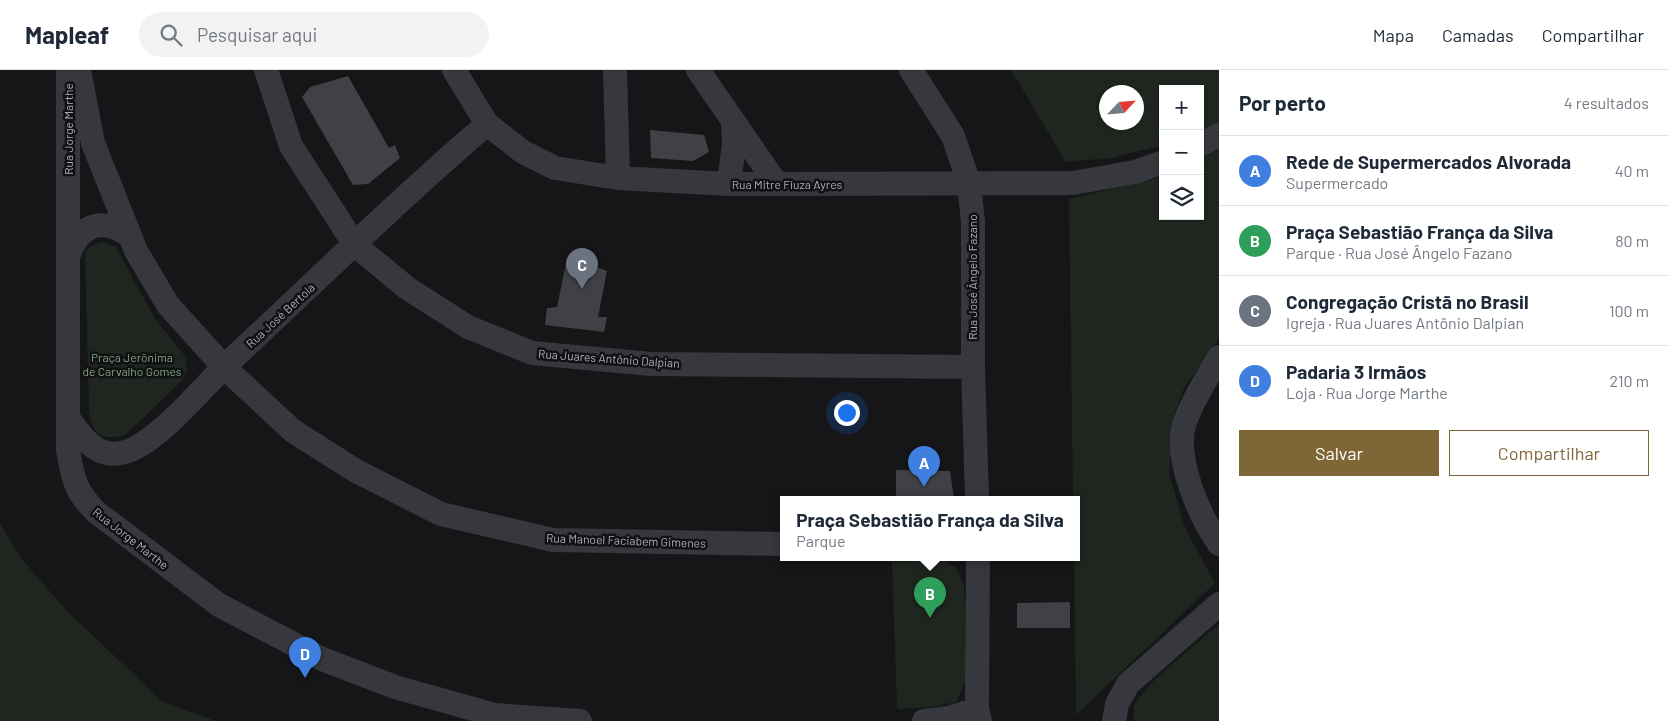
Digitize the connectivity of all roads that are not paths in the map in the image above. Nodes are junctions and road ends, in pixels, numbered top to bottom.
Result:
1 (68, 70) edge
2 (79, 70) edge
3 (266, 70) edge
4 (454, 70) edge
5 (615, 70) edge
6 (698, 70) edge
7 (912, 70) edge
8 (733, 122) junction
9 (487, 124) junction
10 (1219, 135) edge
11 (1204, 143) edge
12 (1159, 163) edge
13 (618, 178) junction
14 (776, 183) junction
15 (969, 183) junction
16 (729, 184) junction
17 (128, 234) junction
18 (355, 245) junction
19 (68, 258) junction
20 (1219, 358) edge
21 (973, 367) junction
22 (224, 368) junction
23 (68, 418) junction
24 (977, 496) edge
25 (780, 544) edge
26 (1219, 544) edge
27 (978, 561) edge
28 (1219, 604) edge
29 (976, 717) edge
30 (580, 721) edge
31 (924, 721) edge
32 (1114, 721) edge

1 - 19 street, Rua Jorge Marthe
2 - 17 street, Rua Manoel Faciabem Gimenes
3 - 18 street, Rua Juares Antônio Dalpian
4 - 9 street, Rua Mitre Fiuza Ayres
5 - 13 street
6 - 8 street
7 - 15 street, Rua José Ângelo Fazano
8 - 14 street
8 - 16 street
9 - 13 street, Rua Mitre Fiuza Ayres
9 - 18 street, Rua José Bertola
10 - 11 street
12 - 15 street, Rua Mitre Fiuza Ayres
13 - 16 street, Rua Mitre Fiuza Ayres
14 - 15 street, Rua Mitre Fiuza Ayres
14 - 16 street, Rua Mitre Fiuza Ayres
15 - 21 street, Rua José Ângelo Fazano
17 - 19 street
17 - 22 street, Rua Manoel Faciabem Gimenes
18 - 21 street, Rua Juares Antônio Dalpian
18 - 22 street, Rua José Bertola
19 - 23 street, Rua Jorge Marthe
20 - 26 street
21 - 24 street, Rua José Ângelo Fazano
22 - 23 street, Rua José Bertola
22 - 25 street, Rua Manoel Faciabem Gimenes
23 - 30 street, Rua Jorge Marthe
27 - 29 street
28 - 32 street
29 - 31 street

